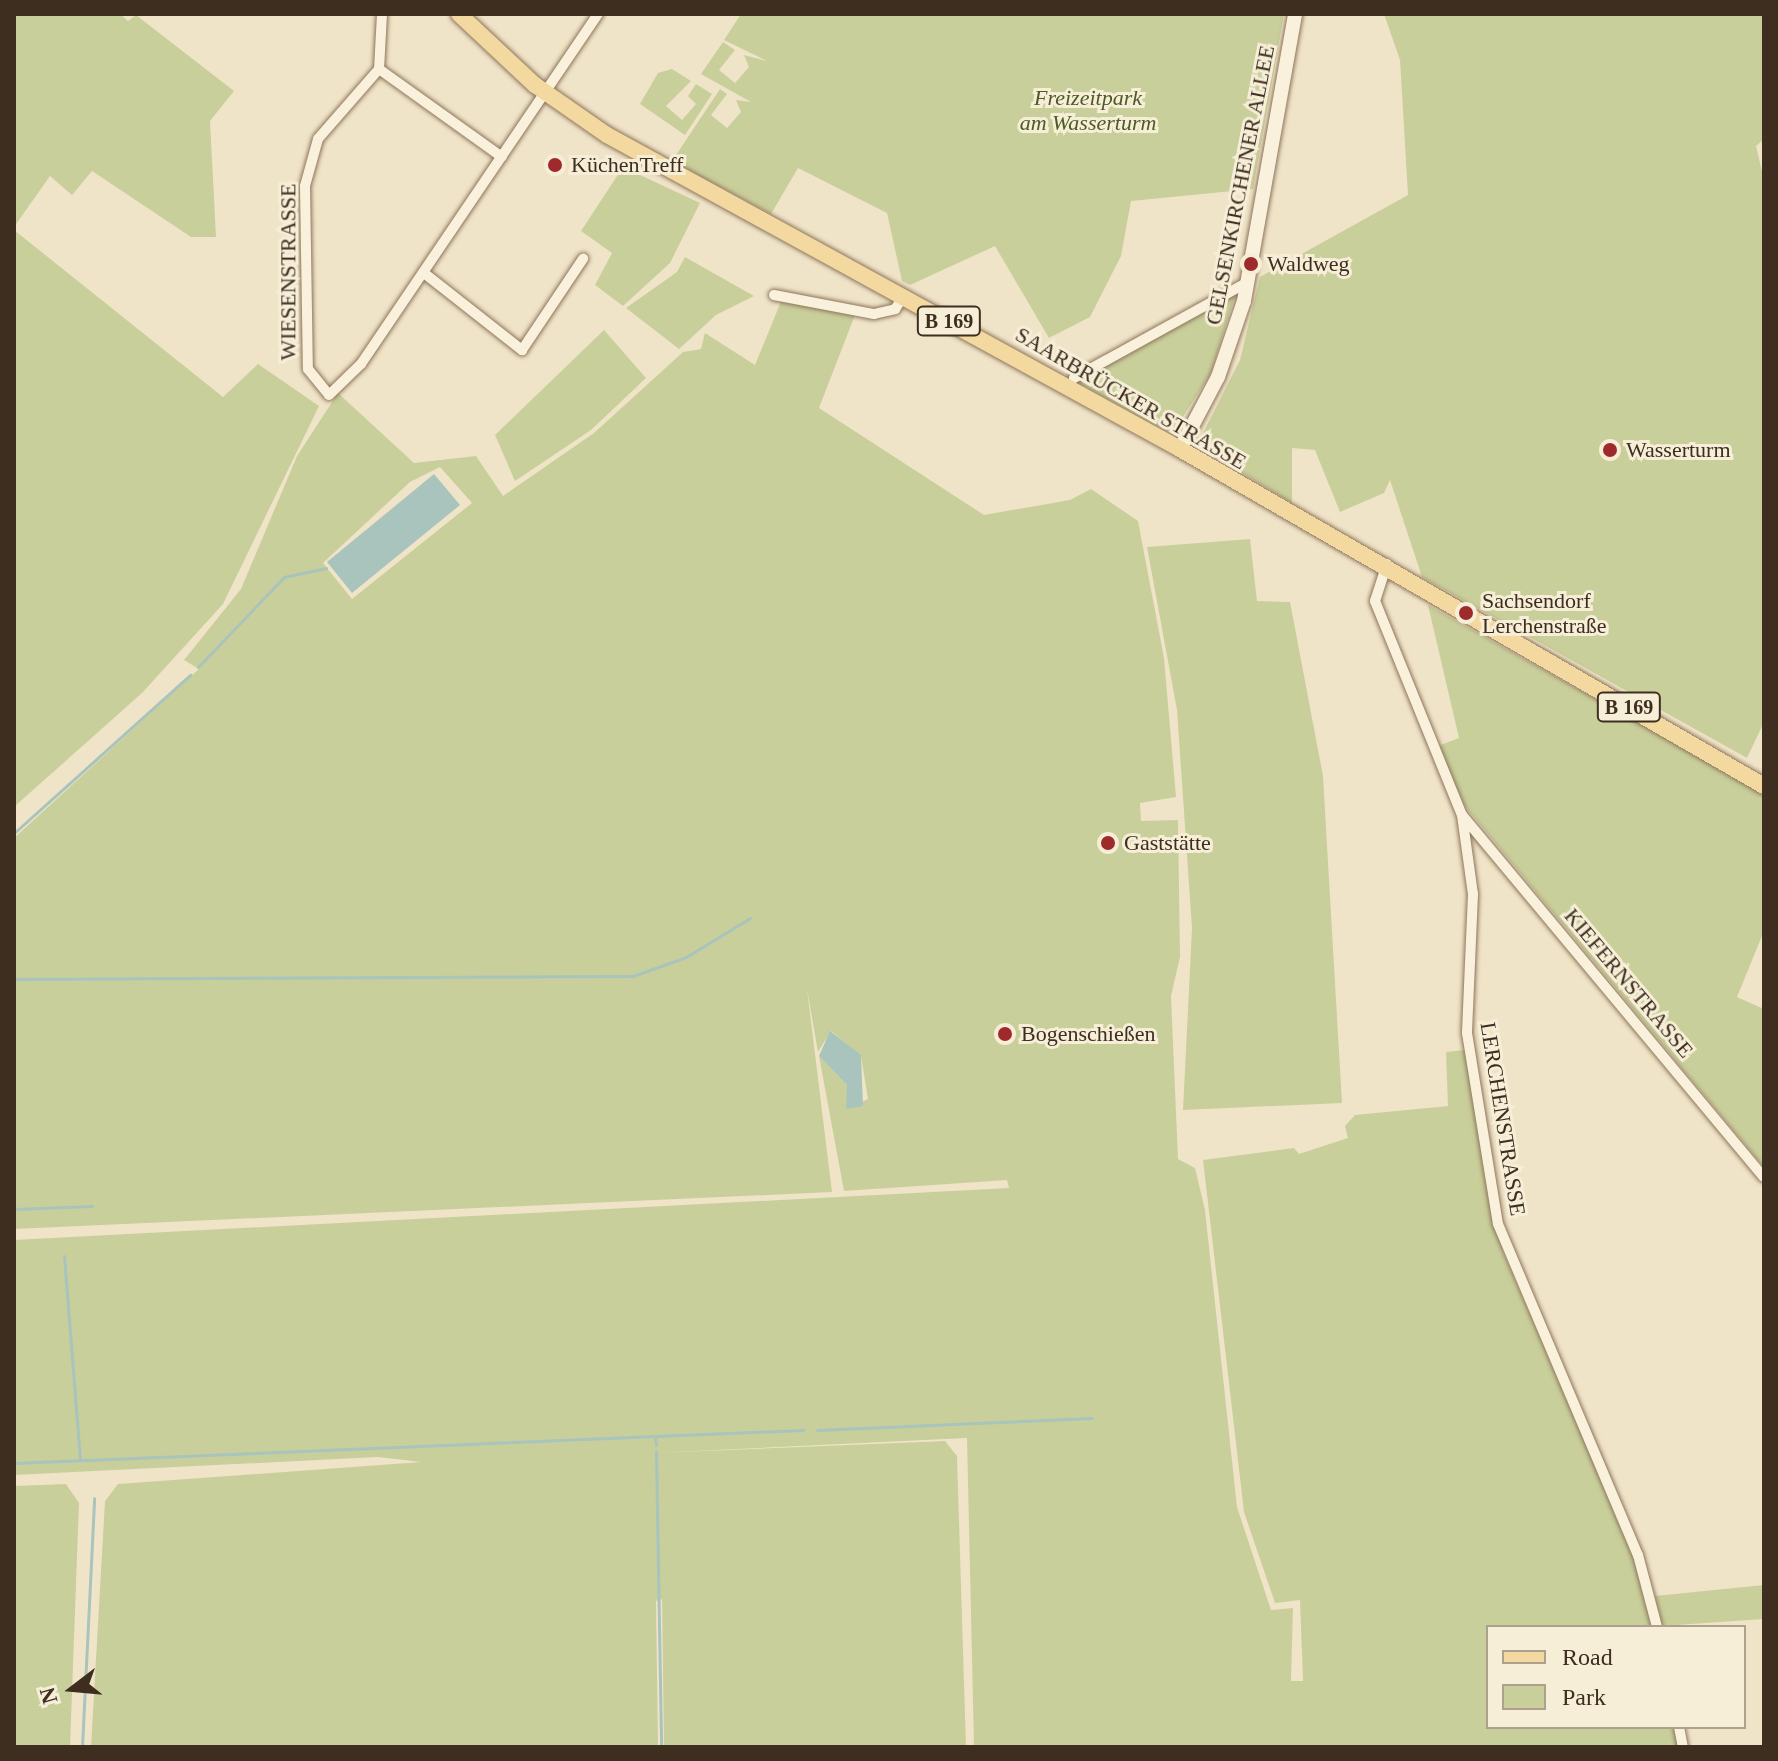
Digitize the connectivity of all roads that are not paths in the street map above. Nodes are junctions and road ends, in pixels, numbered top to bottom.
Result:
1 (382, 14) edge
2 (459, 14) edge
3 (598, 14) edge
4 (1295, 14) edge
5 (379, 69) junction
6 (545, 93) junction
7 (502, 157) junction
8 (583, 259) dead end
9 (424, 273) junction
10 (1248, 282) junction
11 (774, 295) dead end
12 (904, 296) junction
13 (1074, 378) dead end
14 (1180, 449) junction
15 (1387, 566) junction
16 (1764, 786) edge
17 (1462, 815) junction
18 (1764, 1177) edge
19 (1656, 1625) edge

1 - 5 street
2 - 6 main road, SAARBRÜCKER STRASSE / B 169
3 - 6 street
4 - 10 main road, GELSENKIRCHENER ALLEE
5 - 7 street
5 - 9 street, WIESENSTRASSE
6 - 7 street
6 - 12 main road, SAARBRÜCKER STRASSE / B 169
7 - 9 street
8 - 9 street
10 - 13 street
10 - 14 main road, GELSENKIRCHENER ALLEE
11 - 12 street
12 - 14 main road, SAARBRÜCKER STRASSE / B 169
14 - 15 main road, SAARBRÜCKER STRASSE / B 169
15 - 16 main road, SAARBRÜCKER STRASSE / B 169
15 - 17 street, LERCHENSTRASSE
17 - 18 street, KIEFERNSTRASSE
17 - 19 street, LERCHENSTRASSE

